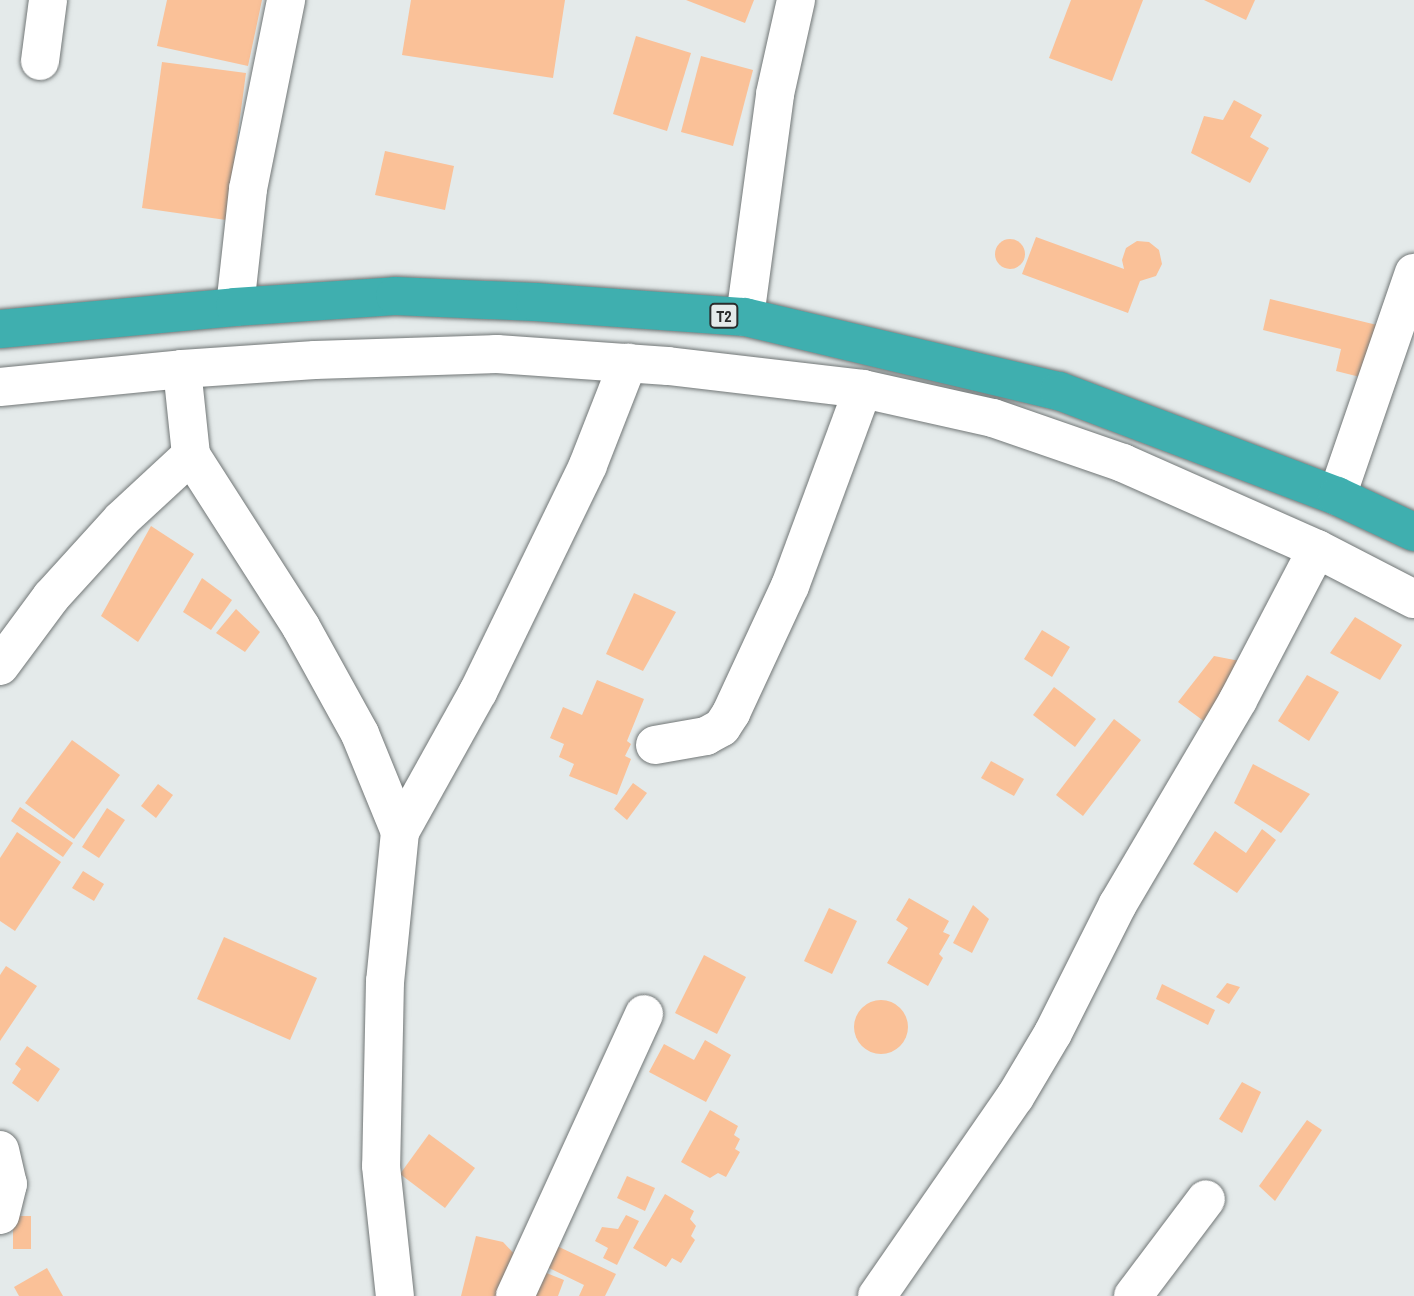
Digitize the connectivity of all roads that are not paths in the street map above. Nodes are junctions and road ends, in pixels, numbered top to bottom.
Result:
1 (48, 0) edge
2 (286, 0) edge
3 (796, 0) edge
4 (40, 61) dead end
5 (1414, 273) edge
6 (235, 307) junction
7 (745, 317) junction
8 (0, 329) edge
9 (628, 363) junction
10 (181, 369) junction
11 (0, 387) edge
12 (863, 389) junction
13 (191, 454) junction
14 (1336, 496) junction
15 (1414, 532) edge
16 (1318, 549) junction
17 (1414, 599) edge
18 (0, 666) edge
19 (655, 745) dead end
20 (400, 832) junction
21 (644, 1014) dead end
22 (0, 1150) edge
23 (1206, 1199) dead end
24 (0, 1215) edge
25 (395, 1296) edge
26 (514, 1296) edge
27 (877, 1296) edge
28 (1133, 1296) edge

1 - 4 street
2 - 6 street
3 - 7 street
5 - 14 street
6 - 7 highway, T2
6 - 8 highway, T2
7 - 14 highway, T2
9 - 10 street
9 - 12 street
9 - 20 street
10 - 11 street
10 - 13 street
12 - 16 street
12 - 19 street
13 - 18 street
13 - 20 street
14 - 15 highway, T2
16 - 17 street
16 - 27 street
20 - 25 street
21 - 26 street
22 - 24 street
23 - 28 street

